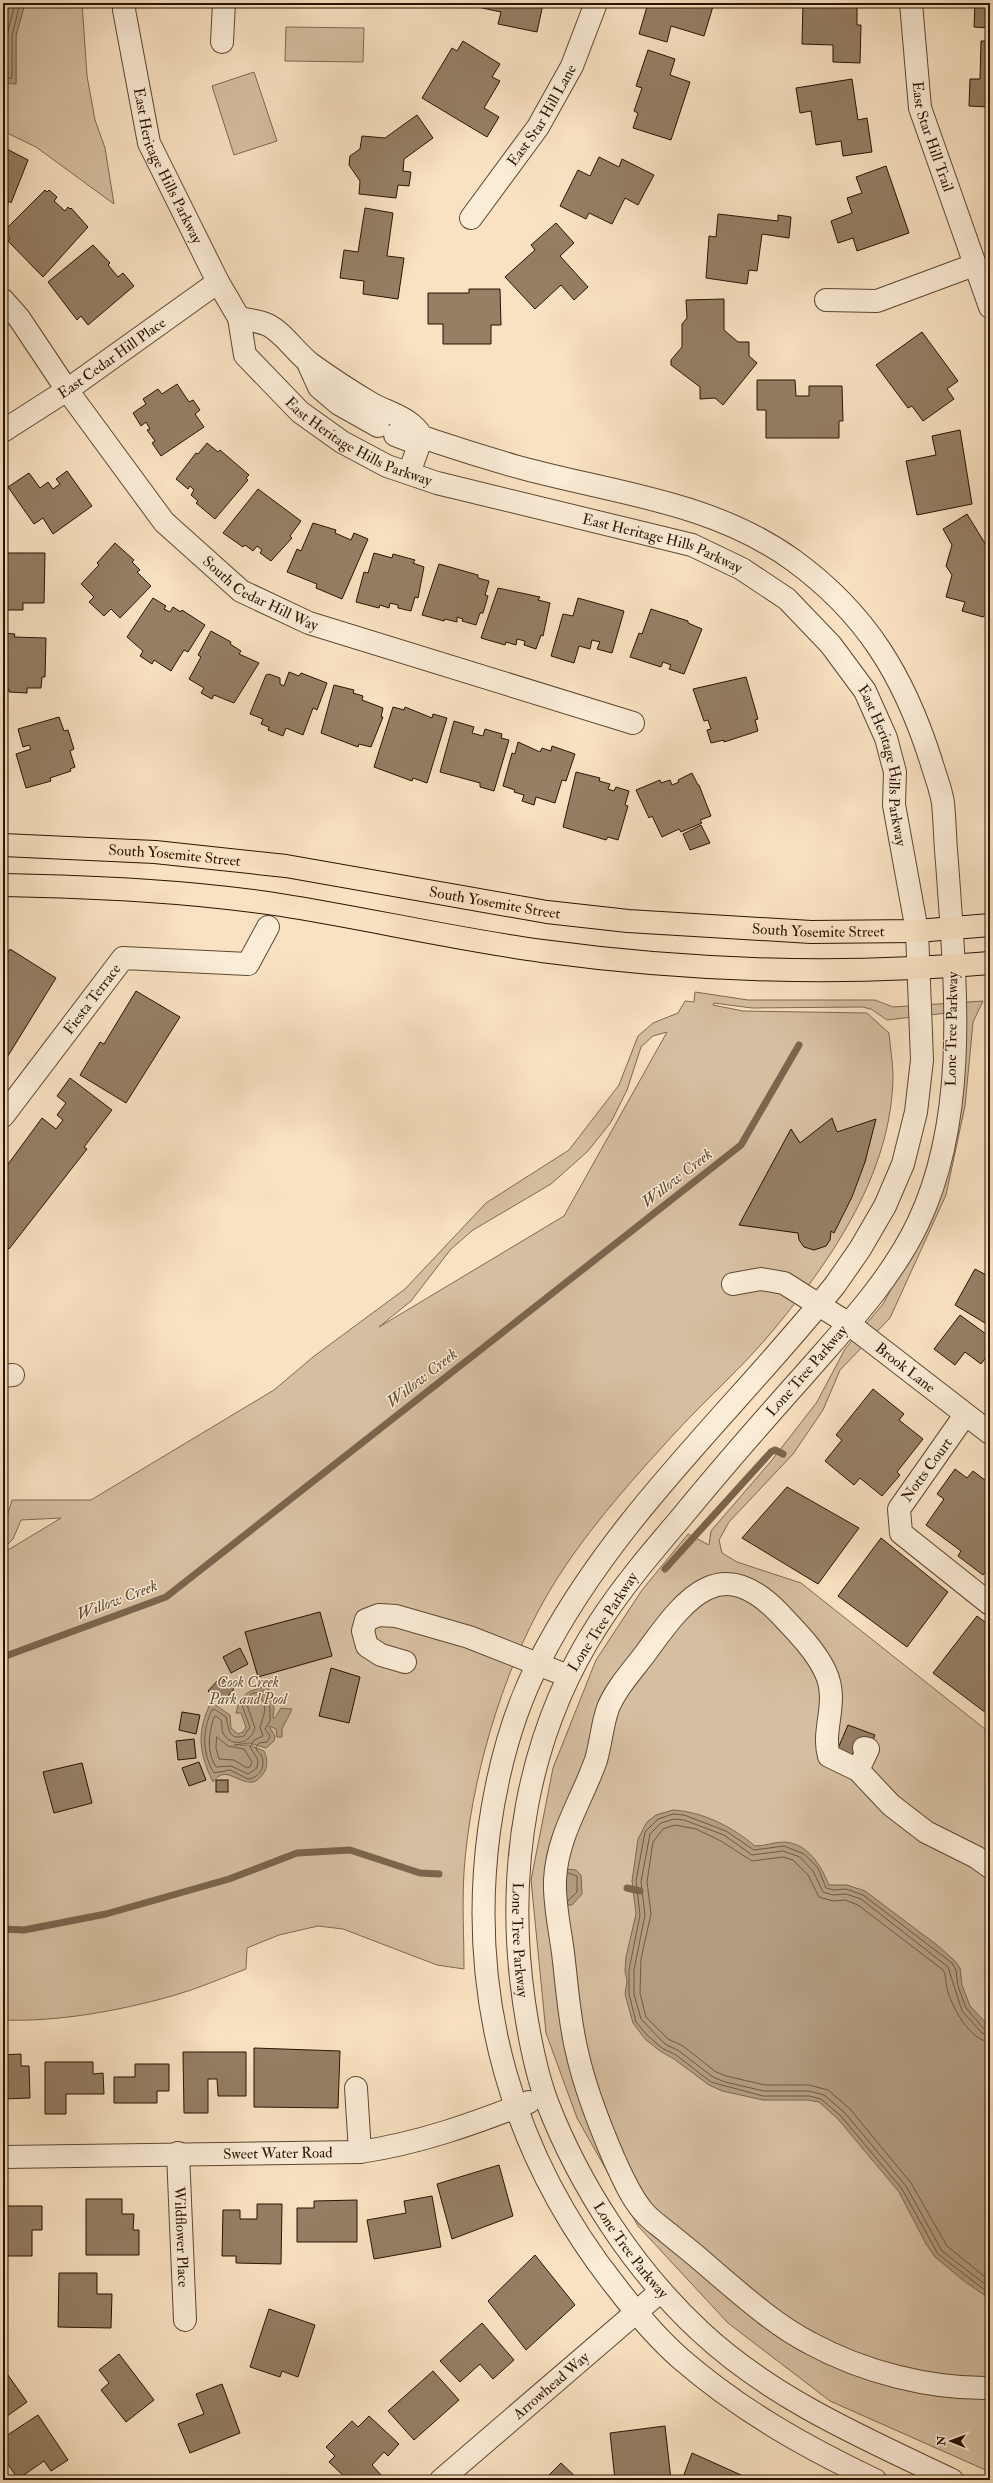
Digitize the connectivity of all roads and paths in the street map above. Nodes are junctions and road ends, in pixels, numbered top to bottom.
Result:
1 (125, 3) edge
2 (224, 3) edge
3 (596, 3) edge
4 (911, 3) edge
5 (222, 42) dead end
6 (470, 218) dead end
7 (974, 265) junction
8 (218, 282) junction
9 (3, 300) edge
10 (826, 300) dead end
11 (990, 307) edge
12 (239, 318) junction
13 (308, 362) junction
14 (319, 387) junction
15 (67, 390) junction
16 (300, 412) junction
17 (358, 415) junction
18 (3, 431) edge
19 (422, 437) junction
20 (342, 442) junction
21 (409, 473) junction
22 (632, 723) dead end
23 (3, 845) edge
24 (3, 885) edge
25 (990, 925) edge
26 (268, 927) dead end
27 (951, 929) junction
28 (917, 931) junction
29 (990, 964) edge
30 (954, 967) junction
31 (919, 968) junction
32 (3, 1116) edge
33 (733, 1284) dead end
34 (819, 1304) junction
35 (849, 1324) junction
36 (965, 1415) junction
37 (989, 1431) edge
38 (990, 1604) edge
39 (405, 1662) dead end
40 (538, 1664) junction
41 (568, 1676) junction
42 (864, 1748) dead end
43 (858, 1770) junction
44 (990, 1867) edge
45 (356, 2088) dead end
46 (545, 2096) junction
47 (516, 2107) junction
48 (360, 2152) junction
49 (178, 2153) junction
50 (3, 2157) edge
51 (662, 2291) junction
52 (636, 2313) junction
53 (185, 2320) dead end
54 (990, 2388) edge
55 (441, 2480) edge
56 (875, 2480) edge
57 (952, 2480) edge

1 - 8 street, East Heritage Hills Parkway
2 - 5 street
3 - 6 street, East Star Hill Lane
4 - 7 street, East Star Hill Trail
7 - 10 street
7 - 11 street, East Star Hill Trail
8 - 12 street, East Heritage Hills Parkway
8 - 15 street, East Cedar Hill Place
9 - 15 street, South Cedar Hill Way
12 - 13 street, East Heritage Hills Parkway
12 - 16 street, East Heritage Hills Parkway
13 - 14 street, East Heritage Hills Parkway
13 - 19 street, East Heritage Hills Parkway
14 - 16 street
14 - 17 street, East Heritage Hills Parkway
15 - 18 street, East Cedar Hill Place
15 - 22 street, South Cedar Hill Way
16 - 20 street, East Heritage Hills Parkway
17 - 19 street, East Heritage Hills Parkway
17 - 20 street
19 - 21 street
19 - 27 street, East Heritage Hills Parkway
20 - 21 street, East Heritage Hills Parkway
21 - 28 street, East Heritage Hills Parkway
23 - 28 main road, South Yosemite Street
24 - 31 main road
25 - 27 main road, South Yosemite Street
26 - 32 street, Fiesta Terrace
27 - 28 main road, South Yosemite Street
27 - 30 street, Lone Tree Parkway
28 - 31 street, Lone Tree Parkway
29 - 30 main road
30 - 31 main road
30 - 35 street, Lone Tree Parkway
31 - 34 street, Lone Tree Parkway
33 - 34 street, Brook Lane
34 - 35 street, Brook Lane
34 - 40 street, Lone Tree Parkway
35 - 36 street, Brook Lane
35 - 41 street, Lone Tree Parkway
36 - 37 street, Brook Lane
36 - 38 street, Notts Court
39 - 40 street
40 - 41 street
40 - 47 street, Lone Tree Parkway
41 - 46 street, Lone Tree Parkway
42 - 43 street
43 - 44 street
43 - 54 street
45 - 48 street
46 - 47 street, Sweet Water Road
46 - 51 street, Lone Tree Parkway
47 - 48 street, Sweet Water Road
47 - 52 street, Lone Tree Parkway
48 - 49 street, Sweet Water Road
49 - 50 street, Sweet Water Road
49 - 53 street, Wildflower Place
51 - 52 street, Arrowhead Way
51 - 57 street, Lone Tree Parkway
52 - 55 street, Arrowhead Way
52 - 56 street, Lone Tree Parkway

